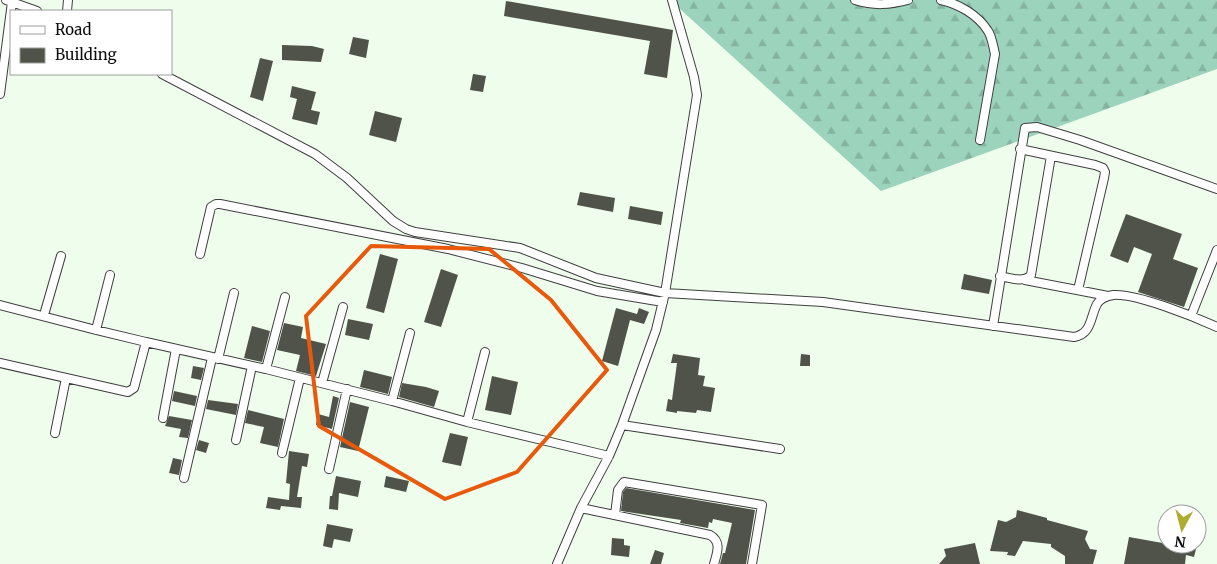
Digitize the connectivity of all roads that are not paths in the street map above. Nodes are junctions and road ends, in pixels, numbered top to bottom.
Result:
1 (672, 0) edge
2 (855, 0) edge
3 (908, 0) edge
4 (941, 0) edge
5 (9, 1) edge
6 (34, 10) edge
7 (164, 75) edge
8 (0, 94) edge
9 (980, 140) dead end
10 (1020, 149) junction
11 (1051, 156) junction
12 (1217, 189) edge
13 (1217, 250) edge
14 (200, 254) dead end
15 (61, 256) dead end
16 (110, 275) dead end
17 (1000, 276) junction
18 (1025, 280) junction
19 (1078, 290) junction
20 (665, 292) junction
21 (234, 293) dead end
22 (1108, 296) junction
23 (285, 297) dead end
24 (663, 302) junction
25 (0, 305) edge
26 (343, 307) dead end
27 (44, 315) junction
28 (1191, 316) junction
29 (993, 326) junction
30 (1217, 327) edge
31 (96, 330) junction
32 (410, 333) dead end
33 (146, 342) junction
34 (176, 349) junction
35 (485, 352) dead end
36 (215, 359) junction
37 (0, 363) edge
38 (252, 366) junction
39 (266, 369) junction
40 (66, 378) junction
41 (300, 378) junction
42 (322, 383) junction
43 (347, 389) junction
44 (392, 401) junction
45 (163, 418) dead end
46 (467, 422) junction
47 (622, 425) junction
48 (55, 433) dead end
49 (236, 440) dead end
50 (780, 449) dead end
51 (282, 453) dead end
52 (609, 456) junction
53 (329, 468) dead end
54 (184, 478) dead end
55 (581, 508) junction
56 (615, 515) junction
57 (556, 564) edge
58 (714, 564) edge
59 (752, 564) edge

1 - 20 street
2 - 3 street
4 - 9 street
5 - 6 street
5 - 8 street
7 - 20 street
10 - 11 street
10 - 12 street
10 - 17 street
11 - 18 street
11 - 19 street
13 - 28 street
14 - 24 street
15 - 27 street
16 - 31 street
17 - 18 street
17 - 29 street
18 - 19 street
19 - 22 street
20 - 24 street
20 - 29 street
21 - 36 street
22 - 28 street
22 - 29 street
23 - 39 street
24 - 47 street
25 - 27 street
26 - 42 street
27 - 31 street
28 - 30 street
31 - 33 street
32 - 44 street
33 - 34 street
33 - 40 street
34 - 36 street
34 - 45 street
35 - 46 street
36 - 38 street
36 - 54 street
37 - 40 street
38 - 39 street
38 - 49 street
39 - 41 street
40 - 48 street
41 - 42 street
41 - 51 street
42 - 43 street
43 - 44 street
43 - 53 street
44 - 46 street
46 - 52 street
47 - 50 street
47 - 52 street
52 - 55 street
55 - 56 street
55 - 57 street
56 - 58 street
56 - 59 street

